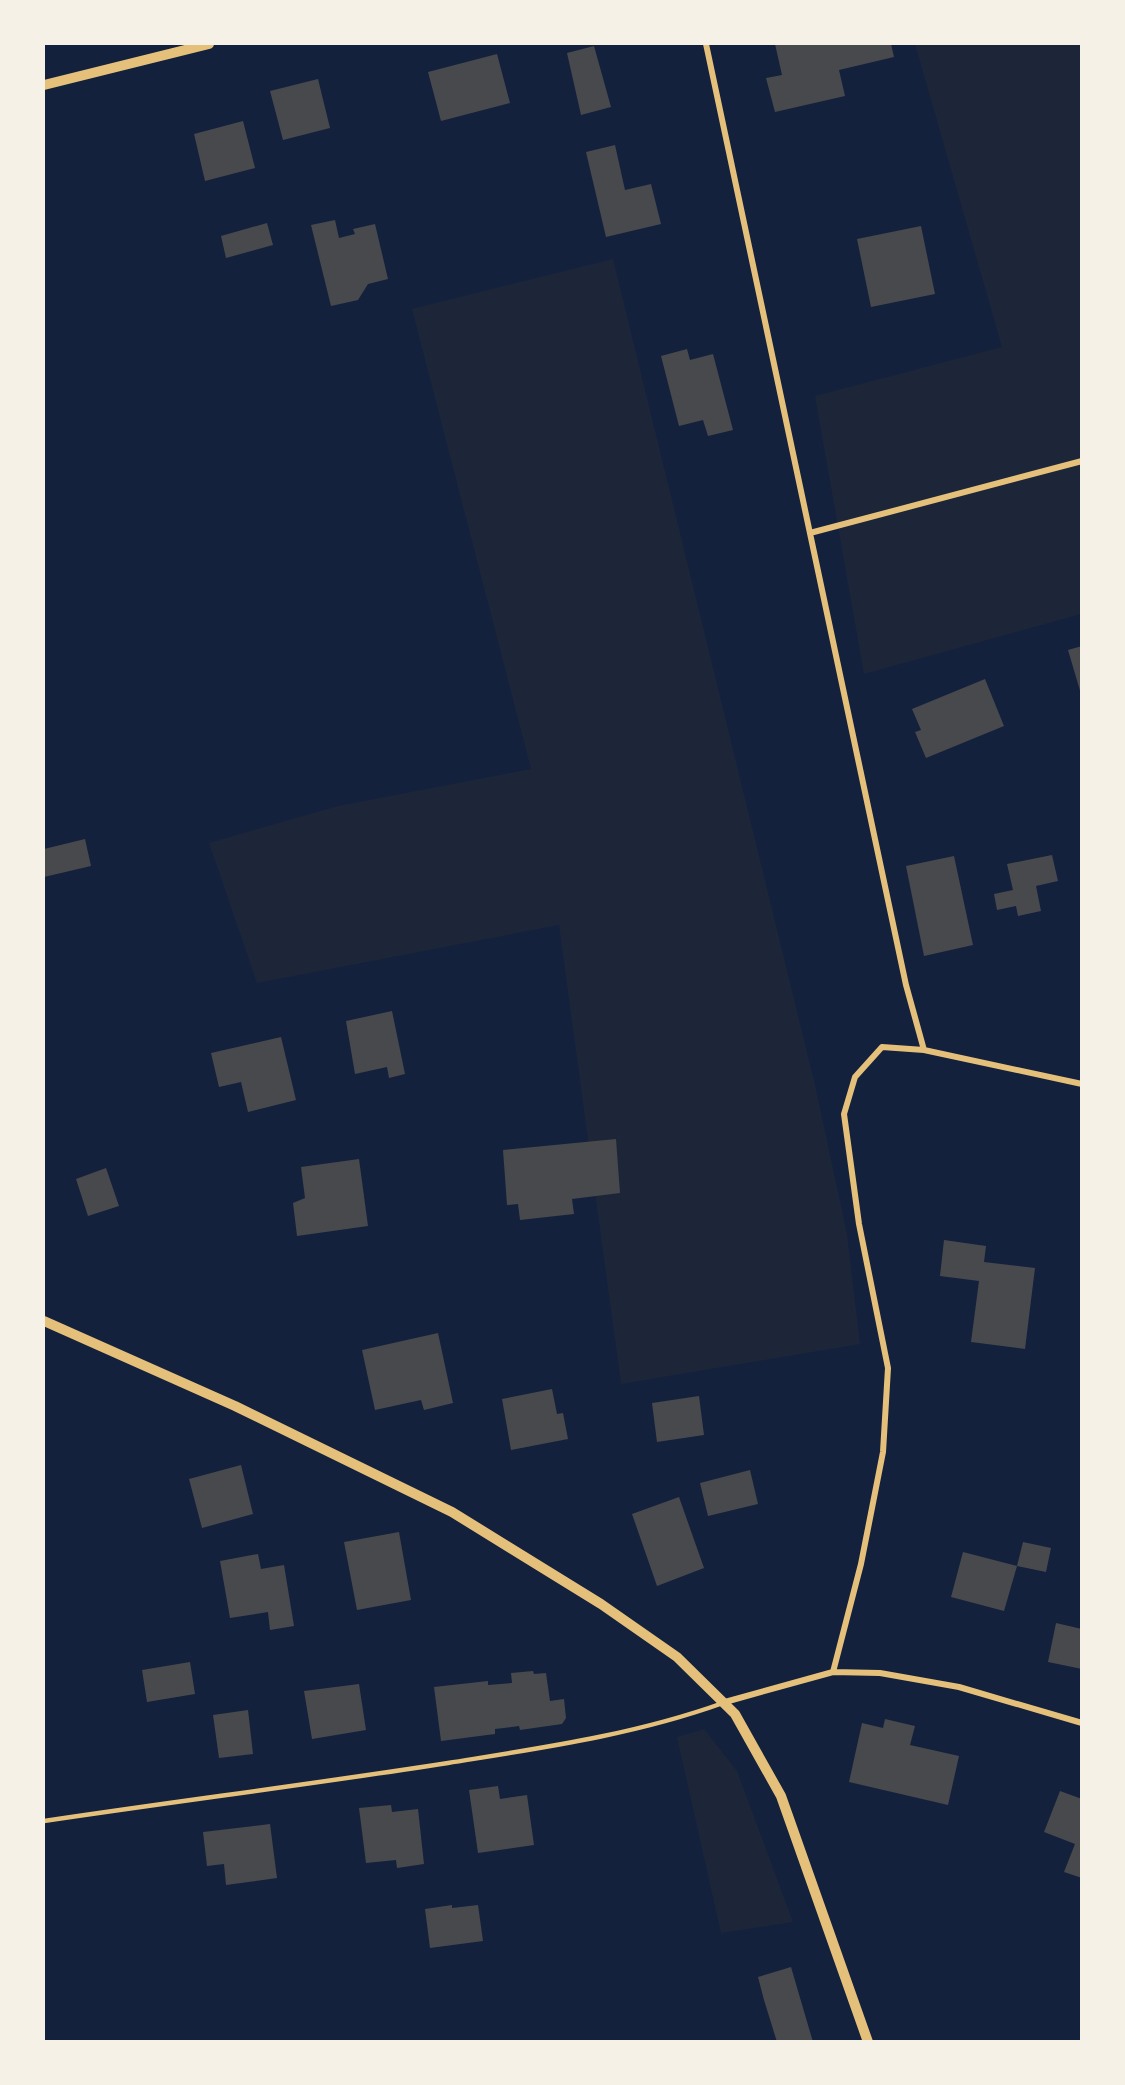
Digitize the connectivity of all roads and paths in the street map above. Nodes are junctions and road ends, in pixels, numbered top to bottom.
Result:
1 (209, 44) edge
2 (706, 44) edge
3 (44, 85) edge
4 (1082, 462) edge
5 (810, 533) junction
6 (924, 1050) junction
7 (1082, 1084) edge
8 (44, 1320) edge
9 (833, 1672) junction
10 (725, 1702) junction
11 (1082, 1723) edge
12 (44, 1821) edge
13 (868, 2042) edge

1 - 3 street
2 - 5 street
4 - 5 street
5 - 6 street
6 - 7 street
6 - 9 street
8 - 10 street
9 - 10 street
9 - 11 street
10 - 12 lane
10 - 13 street

